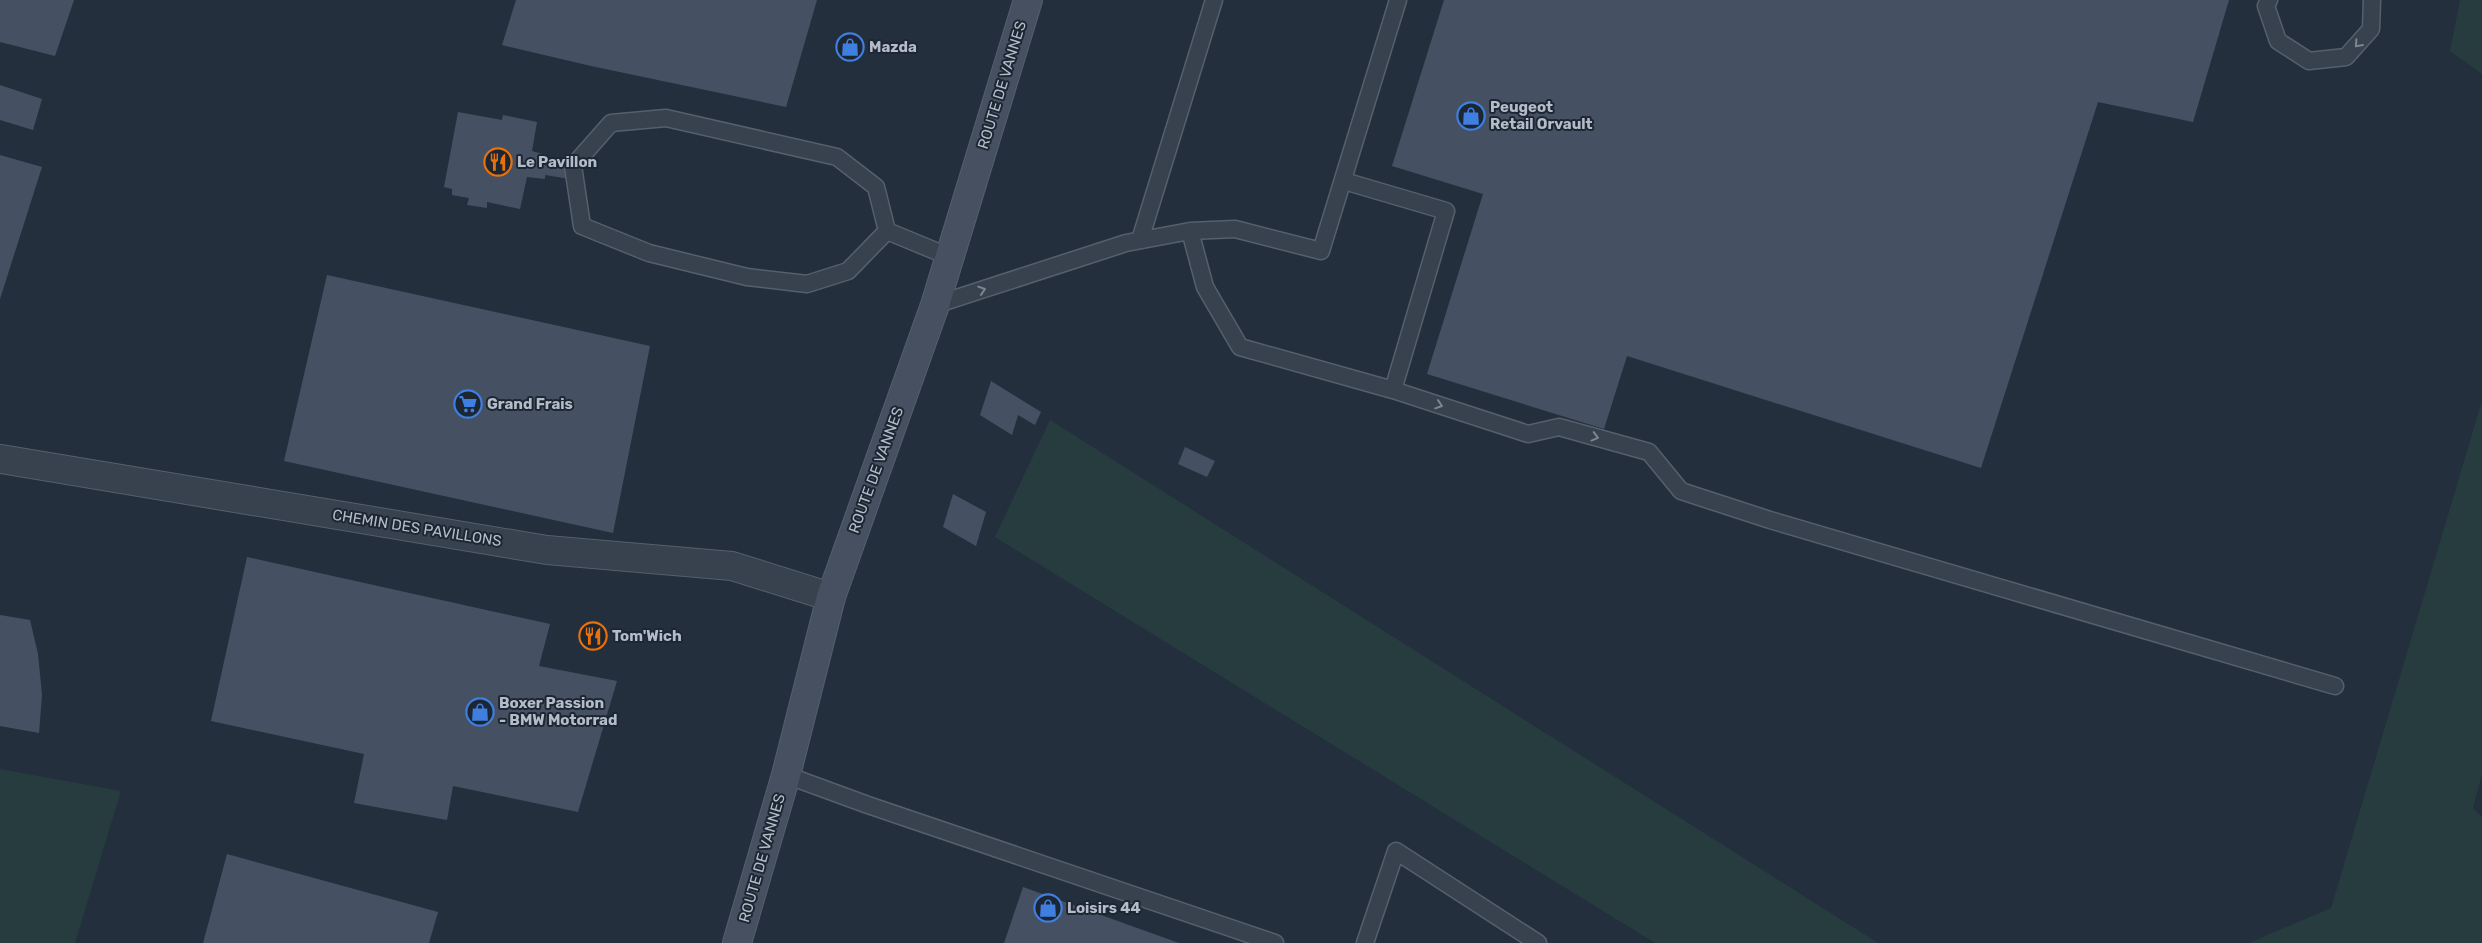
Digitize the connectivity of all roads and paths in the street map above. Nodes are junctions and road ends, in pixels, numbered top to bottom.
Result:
1 (1028, 0) edge
2 (1214, 0) edge
3 (1398, 0) edge
4 (2269, 0) edge
5 (2372, 0) edge
6 (1344, 181) junction
7 (886, 231) junction
8 (1190, 231) junction
9 (1140, 240) junction
10 (950, 257) junction
11 (935, 305) junction
12 (1392, 390) junction
13 (1, 459) dead end
14 (831, 597) junction
15 (2335, 686) dead end
16 (786, 775) junction
17 (737, 943) edge
18 (1275, 943) edge
19 (1364, 943) edge
20 (1538, 943) edge

1 - 10 main road, ROUTE DE VANNES
2 - 9 lane
3 - 6 lane
5 -> 4 lane
6 - 8 lane
6 - 12 lane
7 - 7 lane
7 - 10 lane
8 - 9 lane
8 - 12 lane
11 -> 9 lane
10 - 11 main road, ROUTE DE VANNES
11 - 14 main road, ROUTE DE VANNES
12 -> 15 lane
13 - 14 street, CHEMIN DES PAVILLONS
14 - 16 main road, ROUTE DE VANNES
16 - 17 main road, ROUTE DE VANNES
16 - 18 lane
19 - 20 lane

